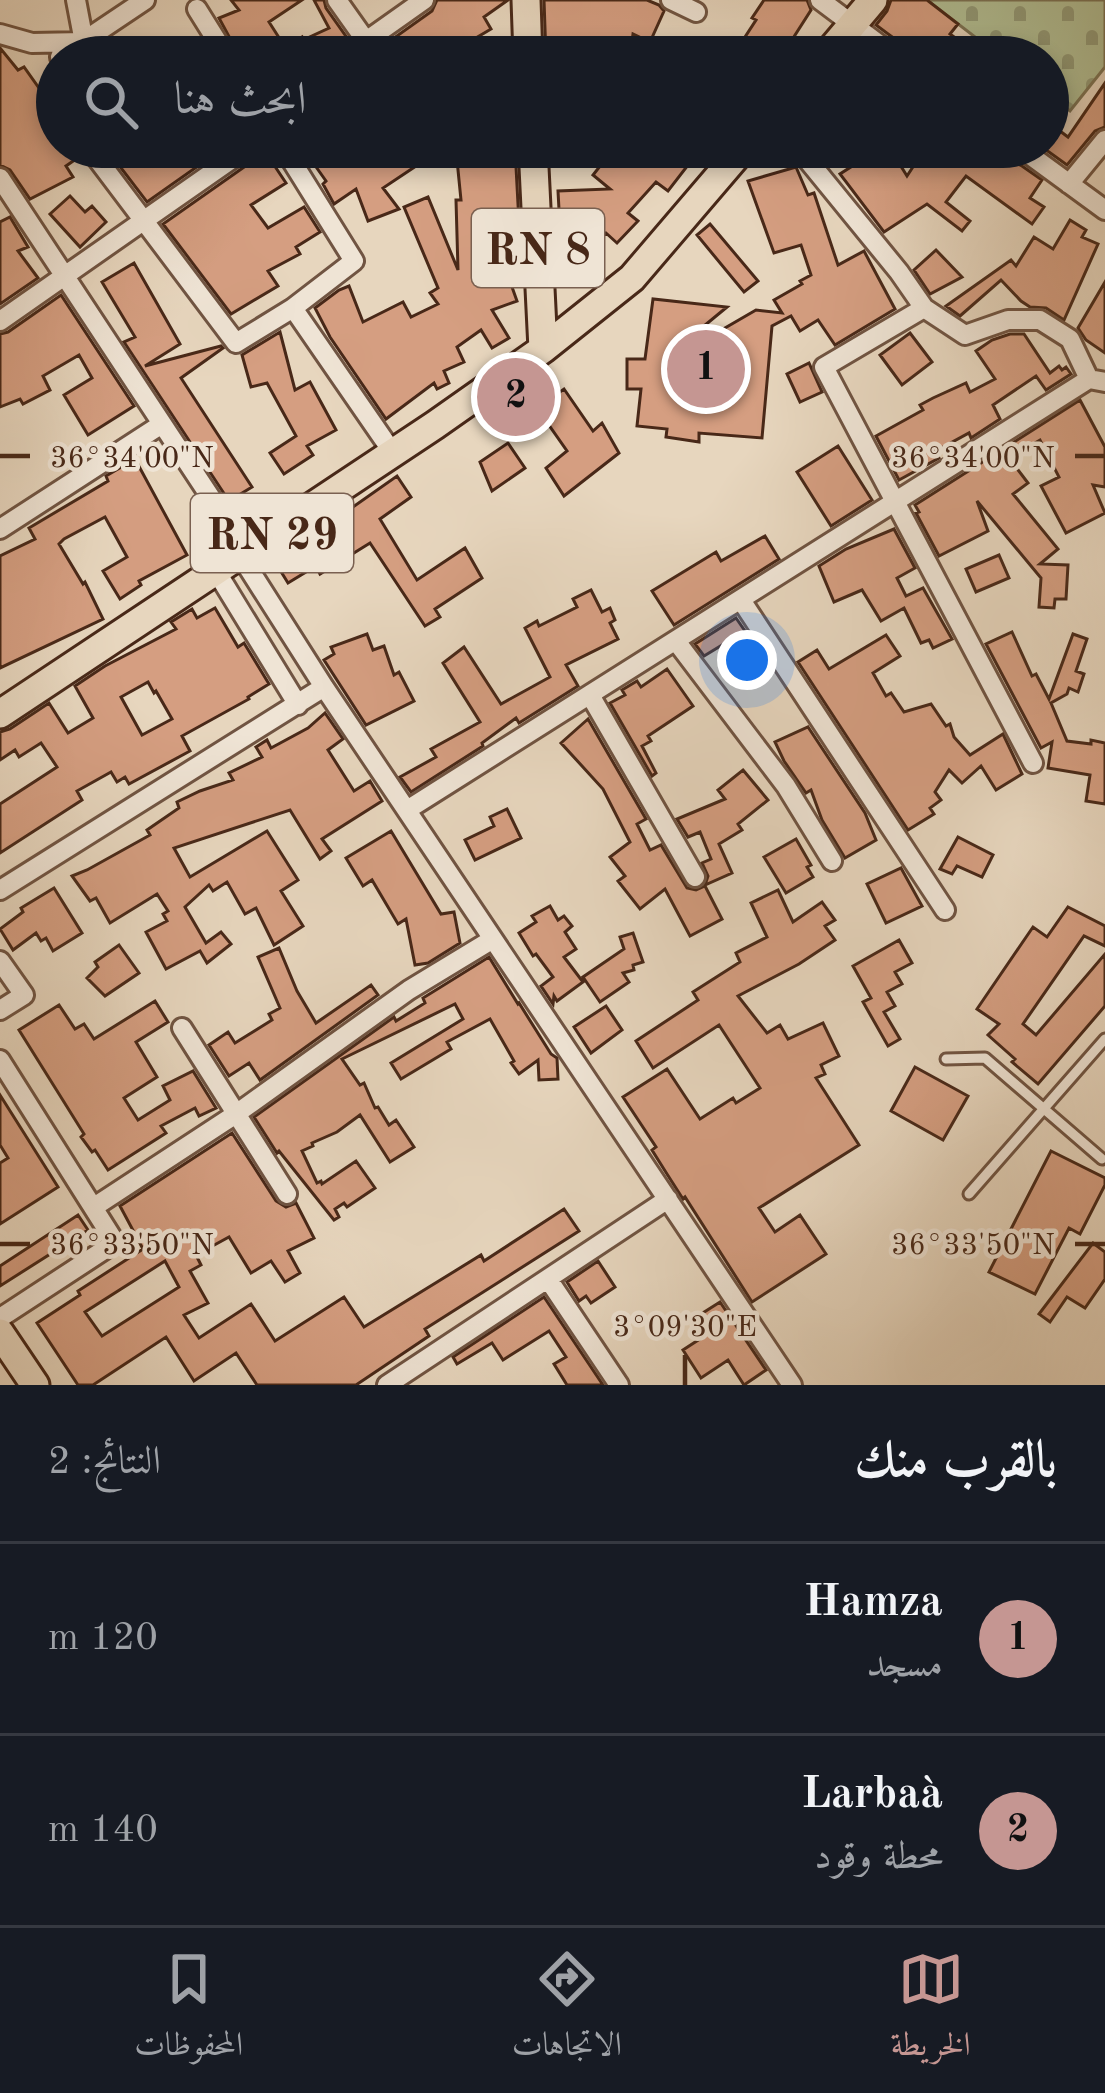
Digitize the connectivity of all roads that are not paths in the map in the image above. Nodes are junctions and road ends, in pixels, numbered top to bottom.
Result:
1 (76, 0) edge
2 (145, 0) edge
3 (337, 0) edge
4 (424, 0) edge
5 (526, 0) edge
6 (671, 0) edge
7 (820, 0) edge
8 (873, 0) edge
9 (197, 9) dead end
10 (696, 12) dead end
11 (853, 26) junction
12 (0, 34) edge
13 (83, 36) edge
14 (93, 36) edge
15 (214, 36) edge
16 (355, 36) edge
17 (378, 36) edge
18 (527, 36) edge
19 (844, 36) edge
20 (867, 36) edge
21 (36, 43) edge
22 (1105, 140) edge
23 (104, 168) edge
24 (219, 168) edge
25 (296, 168) edge
26 (533, 168) edge
27 (727, 168) edge
28 (814, 168) edge
29 (1048, 168) edge
30 (0, 178) edge
31 (1070, 184) junction
32 (1105, 210) edge
33 (144, 221) junction
34 (64, 278) junction
35 (293, 308) junction
36 (924, 308) junction
37 (0, 321) edge
38 (533, 356) junction
39 (1097, 381) edge
40 (162, 424) junction
41 (393, 453) junction
42 (896, 502) junction
43 (0, 529) edge
44 (234, 559) junction
45 (741, 600) junction
46 (676, 641) junction
47 (324, 687) junction
48 (590, 695) junction
49 (298, 705) junction
50 (0, 714) edge
51 (1034, 763) dead end
52 (407, 810) junction
53 (832, 861) dead end
54 (694, 877) dead end
55 (0, 890) edge
56 (945, 910) dead end
57 (493, 939) junction
58 (0, 961) edge
59 (0, 1010) edge
60 (182, 1028) dead end
61 (1105, 1039) edge
62 (946, 1059) dead end
63 (0, 1060) edge
64 (1044, 1109) junction
65 (236, 1114) junction
66 (1102, 1159) dead end
67 (287, 1194) dead end
68 (969, 1194) dead end
69 (668, 1199) junction
70 (94, 1207) junction
71 (548, 1279) junction
72 (0, 1318) edge
73 (0, 1333) edge
74 (35, 1385) edge
75 (387, 1385) edge
76 (619, 1385) edge
77 (792, 1385) edge

1 - 13 street
2 - 14 street
3 - 16 street
4 - 17 street
5 - 18 main road
6 - 10 street
7 - 11 street
8 - 11 main road
9 - 15 street
11 - 19 main road
11 - 20 street
12 - 21 street
22 - 31 street
23 - 33 street
24 - 33 street
25 - 35 street
26 - 38 main road, RN 8
27 - 38 main road, RN 29
28 - 36 street
29 - 31 street
30 - 34 street
31 - 32 street
33 - 34 street
33 - 35 street
34 - 37 street
34 - 40 street
35 - 41 street
36 - 39 street
36 - 42 street
38 - 41 main road, RN 29
39 - 42 street
40 - 43 street
40 - 44 street
41 - 44 main road, RN 29
42 - 45 street
42 - 51 street
44 - 47 street
44 - 49 street
44 - 50 main road, RN 29
45 - 46 street
45 - 56 street
46 - 48 street
46 - 53 street
47 - 49 street
47 - 52 street
48 - 52 street
48 - 54 street
49 - 55 street
52 - 57 street
57 - 65 street
57 - 69 street
58 - 59 street
60 - 65 street
61 - 64 lane
62 - 64 lane
63 - 70 street
64 - 66 lane
64 - 68 lane
65 - 67 street
65 - 70 street
69 - 71 street
69 - 77 street
70 - 72 street
71 - 75 street
71 - 76 street
73 - 74 main road

